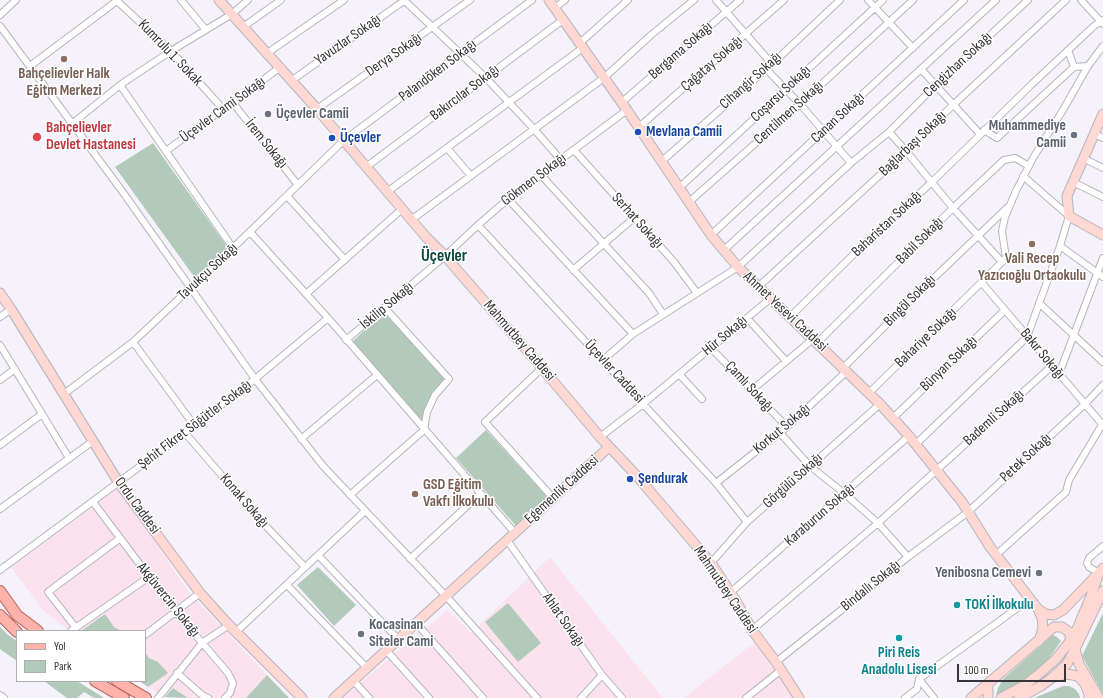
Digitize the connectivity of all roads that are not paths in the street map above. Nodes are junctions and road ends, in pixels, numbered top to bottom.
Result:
1 (16, 0) edge
2 (117, 0) edge
3 (181, 0) edge
4 (219, 0) edge
5 (248, 0) edge
6 (281, 0) edge
7 (344, 0) edge
8 (404, 0) edge
9 (470, 0) edge
10 (532, 0) edge
11 (549, 0) edge
12 (565, 0) edge
13 (628, 0) edge
14 (694, 0) edge
15 (716, 0) edge
16 (740, 0) edge
17 (784, 0) edge
18 (840, 0) edge
19 (868, 0) edge
20 (883, 0) edge
21 (913, 0) edge
22 (964, 0) edge
23 (996, 0) edge
24 (1028, 0) edge
25 (1066, 0) edge
26 (1081, 0) edge
27 (875, 7) junction
28 (555, 8) junction
29 (726, 12) junction
30 (232, 14) junction
31 (0, 15) edge
32 (564, 19) junction
33 (889, 22) junction
34 (1102, 22) edge
35 (0, 26) edge
36 (243, 27) junction
37 (434, 27) junction
38 (206, 30) junction
39 (746, 34) junction
40 (582, 45) junction
41 (1103, 46) edge
42 (913, 48) junction
43 (1068, 50) junction
44 (171, 51) junction
45 (266, 54) junction
46 (461, 54) junction
47 (772, 64) junction
48 (30, 66) junction
49 (1088, 66) junction
50 (1074, 67) junction
51 (279, 68) junction
52 (766, 69) junction
53 (921, 69) junction
54 (605, 77) junction
55 (486, 78) junction
56 (291, 81) junction
57 (120, 85) junction
58 (936, 85) junction
59 (787, 90) junction
60 (509, 102) junction
61 (622, 102) junction
62 (233, 103) junction
63 (800, 104) junction
64 (953, 105) junction
65 (222, 109) junction
66 (318, 109) junction
67 (628, 110) junction
68 (1103, 115) edge
69 (72, 123) junction
70 (639, 127) junction
71 (534, 129) junction
72 (824, 131) junction
73 (888, 132) junction
74 (982, 132) junction
75 (1094, 134) junction
76 (1103, 138) edge
77 (343, 141) junction
78 (837, 146) junction
79 (447, 148) junction
80 (574, 150) junction
81 (166, 151) junction
82 (906, 151) junction
83 (1083, 158) junction
84 (561, 160) junction
85 (662, 161) junction
86 (851, 163) junction
87 (366, 166) junction
88 (1029, 166) junction
89 (1103, 168) edge
90 (541, 175) junction
91 (471, 176) junction
92 (1023, 176) junction
93 (932, 182) junction
94 (1073, 182) junction
95 (298, 185) junction
96 (679, 188) junction
97 (387, 192) junction
98 (287, 196) junction
99 (1103, 197) edge
100 (508, 199) junction
101 (689, 202) junction
102 (1010, 205) junction
103 (953, 208) junction
104 (402, 209) junction
105 (1069, 216) junction
106 (634, 218) junction
107 (411, 220) junction
108 (478, 225) junction
109 (250, 232) junction
110 (711, 235) junction
111 (978, 235) junction
112 (1103, 235) edge
113 (604, 244) junction
114 (1060, 246) junction
115 (233, 248) junction
116 (724, 250) junction
117 (445, 256) junction
118 (1103, 258) edge
119 (345, 260) junction
120 (1002, 262) junction
121 (738, 268) junction
122 (573, 270) junction
123 (1100, 275) edge
124 (982, 282) junction
125 (191, 287) junction
126 (758, 287) junction
127 (697, 293) junction
128 (0, 294) edge
129 (306, 294) junction
130 (771, 298) junction
131 (1039, 303) junction
132 (385, 308) junction
133 (11, 309) junction
134 (1005, 310) junction
135 (663, 314) junction
136 (0, 317) edge
137 (790, 317) junction
138 (328, 318) junction
139 (747, 318) junction
140 (633, 334) junction
141 (1074, 336) junction
142 (1027, 337) junction
143 (346, 340) junction
144 (815, 341) junction
145 (133, 342) junction
146 (0, 345) edge
147 (711, 348) junction
148 (603, 360) junction
149 (786, 361) junction
150 (1103, 362) edge
151 (1052, 366) junction
152 (542, 368) junction
153 (15, 369) junction
154 (845, 370) junction
155 (679, 374) junction
156 (1059, 374) junction
157 (377, 376) junction
158 (255, 379) junction
159 (0, 380) edge
160 (1103, 385) edge
161 (752, 390) junction
162 (869, 393) junction
163 (64, 394) junction
164 (702, 399) dead end
165 (643, 404) junction
166 (880, 404) junction
167 (1085, 404) junction
168 (42, 414) junction
169 (893, 418) junction
170 (1103, 423) edge
171 (194, 424) junction
172 (786, 427) junction
173 (424, 430) junction
174 (185, 433) junction
175 (780, 433) junction
176 (909, 436) junction
177 (600, 437) junction
178 (302, 440) junction
179 (93, 441) junction
180 (916, 444) junction
181 (0, 446) edge
182 (609, 446) junction
183 (69, 458) junction
184 (810, 466) junction
185 (937, 470) junction
186 (119, 483) junction
187 (716, 483) junction
188 (480, 494) junction
189 (845, 494) junction
190 (350, 495) junction
191 (554, 498) junction
192 (93, 502) junction
193 (0, 509) edge
194 (365, 511) junction
195 (968, 512) junction
196 (747, 522) junction
197 (878, 523) junction
198 (514, 533) junction
199 (119, 539) junction
200 (507, 540) junction
201 (1103, 546) edge
202 (318, 555) junction
203 (996, 555) junction
204 (908, 557) junction
205 (410, 558) junction
206 (711, 563) junction
207 (305, 567) junction
208 (0, 570) edge
209 (1102, 573) edge
210 (149, 577) junction
211 (287, 585) junction
212 (0, 591) edge
213 (1103, 591) edge
214 (200, 593) junction
215 (730, 593) junction
216 (446, 596) junction
217 (1030, 600) junction
218 (1038, 609) junction
219 (175, 612) junction
220 (0, 615) edge
221 (416, 623) junction
222 (230, 625) junction
223 (73, 629) edge
224 (37, 630) edge
225 (752, 630) junction
226 (16, 631) edge
227 (236, 632) junction
228 (146, 634) edge
229 (398, 639) junction
230 (1071, 640) junction
231 (1039, 641) junction
232 (202, 643) junction
233 (1075, 649) junction
234 (386, 650) junction
235 (776, 662) junction
236 (367, 668) junction
237 (780, 671) junction
238 (177, 673) junction
239 (602, 675) junction
240 (1054, 677) junction
241 (919, 679) junction
242 (353, 680) junction
243 (98, 682) edge
244 (119, 682) edge
245 (988, 684) junction
246 (0, 695) edge
247 (4, 698) edge
248 (124, 698) edge
249 (146, 698) edge
250 (158, 698) edge
251 (208, 698) edge
252 (225, 698) edge
253 (302, 698) edge
254 (334, 698) edge
255 (369, 698) edge
256 (429, 698) edge
257 (483, 698) edge
258 (537, 698) edge
259 (581, 698) edge
260 (622, 698) edge
261 (746, 698) edge
262 (799, 698) edge
263 (905, 698) edge
264 (934, 698) edge
265 (971, 698) edge
266 (988, 698) edge
267 (1001, 698) edge
268 (1019, 698) edge
269 (1089, 698) edge
270 (1099, 698) edge

1 - 31 street
2 - 44 street, Kumrulu 1. Sokak
2 - 48 street
3 - 38 street
4 - 30 street, Mahmutbey Caddesi
5 - 30 street
6 - 36 street
7 - 45 street
8 - 37 street
8 - 56 street, Yavuzlar Sokağı
9 - 37 street, Derya Sokağı
10 - 46 street, Palandöken Sokağı
11 - 28 street, Ahmet Yesevi Caddesi
12 - 28 street
13 - 40 street
14 - 54 street
15 - 29 street
16 - 29 street, Bergama Sokağı
17 - 39 street, Çağatay Sokağı
18 - 47 street, Cihangir Sokağı
19 - 27 street
20 - 27 street, Coşarsu Sokağı
21 - 33 street, Centilmen Sokağı
22 - 42 street, Canan Sokağı
23 - 53 street
24 - 58 street, Cengizhan Sokağı
25 - 64 street, Bağlarbaşı Sokağı
26 - 34 street
27 - 33 street
27 - 59 street, Coşarsu Sokağı
28 - 32 street, Ahmet Yesevi Caddesi
29 - 39 street
29 - 61 street, Bergama Sokağı
30 - 36 street, Mahmutbey Caddesi
30 - 38 street
32 - 40 street, Ahmet Yesevi Caddesi
32 - 55 street, Bakırcılar Sokağı
33 - 42 street
33 - 63 street, Centilmen Sokağı
34 - 43 street, Baharistan Sokağı
35 - 48 street
36 - 45 street, Mahmutbey Caddesi
37 - 46 street
37 - 66 street, Derya Sokağı
38 - 44 street
39 - 47 street
39 - 70 street, Çağatay Sokağı
40 - 54 street, Ahmet Yesevi Caddesi
40 - 60 street
41 - 49 street
42 - 72 street, Canan Sokağı
43 - 50 street
43 - 74 street, Baharistan Sokağı
44 - 57 street
44 - 65 street, Kumrulu 1. Sokak
45 - 51 street, Mahmutbey Caddesi
46 - 55 street
46 - 77 street, Palandöken Sokağı
47 - 52 street, Cihangir Sokağı
48 - 69 street
49 - 50 street
49 - 88 street
50 - 74 street
51 - 56 street, Mahmutbey Caddesi
51 - 62 street, Üçevler Cami Sokağı
52 - 59 street
52 - 85 street, Cihangir Sokağı
53 - 58 street
53 - 78 street
54 - 61 street, Ahmet Yesevi Caddesi
54 - 71 street
55 - 60 street
55 - 87 street, Bakırcılar Sokağı
56 - 66 street, Mahmutbey Caddesi
57 - 69 street
57 - 81 street
58 - 64 street
58 - 73 street, Cengizhan Sokağı
59 - 63 street
59 - 96 street, Coşarsu Sokağı
60 - 71 street
60 - 79 street
61 - 67 street, Ahmet Yesevi Caddesi
62 - 65 street, Üçevler Cami Sokağı
62 - 95 street, İrem Sokağı
63 - 72 street
63 - 101 street, Centilmen Sokağı
64 - 74 street
64 - 82 street, Bağlarbaşı Sokağı
65 - 81 street, Üçevler Cami Sokağı
66 - 77 street, Mahmutbey Caddesi
67 - 70 street, Ahmet Yesevi Caddesi
67 - 80 street, Gökmen Sokağı
68 - 75 street
69 - 125 street
70 - 85 street, Ahmet Yesevi Caddesi
71 - 84 street
71 - 91 street
72 - 78 street
72 - 110 street, Canan Sokağı
73 - 82 street
73 - 86 street, Cengizhan Sokağı
74 - 93 street, Baharistan Sokağı
75 - 76 street
75 - 83 street
77 - 87 street, Mahmutbey Caddesi
77 - 95 street, Tavukçu Sokağı
78 - 86 street
78 - 116 street
79 - 91 street
79 - 97 street
80 - 84 street, Gökmen Sokağı
80 - 106 street, Serhat Sokağı
81 - 115 street
82 - 93 street
82 - 126 street, Bağlarbaşı Sokağı
83 - 89 street
83 - 94 street
84 - 90 street, Gökmen Sokağı
85 - 96 street, Ahmet Yesevi Caddesi
86 - 121 street, Cengizhan Sokağı
87 - 97 street, Mahmutbey Caddesi
88 - 92 street
88 - 103 street, Babil Sokağı
90 - 100 street, Gökmen Sokağı
90 - 113 street
91 - 107 street
92 - 102 street
92 - 105 street
93 - 103 street
93 - 137 street, Baharistan Sokağı
94 - 99 street
94 - 105 street
95 - 98 street, Tavukçu Sokağı
96 - 101 street, Ahmet Yesevi Caddesi
97 - 104 street, Mahmutbey Caddesi
98 - 109 street, Tavukçu Sokağı
98 - 119 street
100 - 108 street, Gökmen Sokağı
100 - 122 street
101 - 110 street, Ahmet Yesevi Caddesi
102 - 111 street, Bingöl Sokağı
102 - 120 street
103 - 111 street
103 - 144 street, Babil Sokağı
104 - 107 street, Mahmutbey Caddesi
104 - 119 street
105 - 112 street
105 - 114 street
106 - 113 street
106 - 127 street, Serhat Sokağı
107 - 117 street, Mahmutbey Caddesi
108 - 117 street, Gökmen Sokağı
108 - 148 street, Üçevler Caddesi
109 - 115 street, Tavukçu Sokağı
109 - 129 street
110 - 116 street, Ahmet Yesevi Caddesi
111 - 120 street
111 - 154 street, Bingöl Sokağı
113 - 122 street
113 - 135 street
114 - 123 street
114 - 131 street
115 - 125 street, Tavukçu Sokağı
116 - 121 street, Ahmet Yesevi Caddesi
117 - 132 street, İskilip Sokağı
117 - 152 street, Mahmutbey Caddesi
118 - 123 street
119 - 129 street
120 - 124 street, Bahariye Sokağı
121 - 126 street, Ahmet Yesevi Caddesi
121 - 127 street, Cengizhan Sokağı
122 - 140 street
123 - 141 street
124 - 134 street, Bakır Sokağı
124 - 162 street, Bahariye Sokağı
125 - 145 street, Tavukçu Sokağı
125 - 158 street
126 - 130 street, Ahmet Yesevi Caddesi
127 - 135 street, Cengizhan Sokağı
128 - 133 street, Ordu Caddesi
129 - 138 street
130 - 137 street, Ahmet Yesevi Caddesi
130 - 139 street, Hür Sokağı
131 - 141 street
131 - 142 street
132 - 143 street, İskilip Sokağı
132 - 173 street
133 - 136 street
133 - 163 street, Ordu Caddesi
134 - 142 street, Bakır Sokağı
134 - 169 street, Bünyan Sokağı
135 - 140 street, Cengizhan Sokağı
137 - 144 street, Ahmet Yesevi Caddesi
138 - 143 street
138 - 158 street, Şehit Fikret Söğütler Sokağı
139 - 147 street, Hür Sokağı
139 - 149 street
140 - 148 street, Cengizhan Sokağı
141 - 150 street
141 - 156 street
142 - 151 street, Bakır Sokağı
142 - 180 street
143 - 157 street
144 - 149 street, Babil Sokağı
144 - 154 street, Ahmet Yesevi Caddesi
145 - 163 street, Tavukçu Sokağı
145 - 171 street
146 - 153 street
147 - 155 street, Hür Sokağı
147 - 161 street, Çamlı Sokağı
148 - 165 street, Üçevler Caddesi
149 - 161 street, Babil Sokağı
151 - 156 street, Bakır Sokağı
151 - 185 street, Bademli Sokağı
152 - 177 street, Mahmutbey Caddesi
152 - 191 street
153 - 159 street
153 - 168 street
154 - 162 street, Ahmet Yesevi Caddesi
154 - 172 street, Korkut Sokağı
155 - 164 street
155 - 165 street, Hür Sokağı
156 - 167 street, Bakır Sokağı
157 - 173 street
157 - 178 street
158 - 171 street, Şehit Fikret Söğütler Sokağı
158 - 178 street
160 - 167 street, Petek Sokağı
161 - 172 street, Çamlı Sokağı
162 - 166 street, Ahmet Yesevi Caddesi
163 - 179 street, Ordu Caddesi
165 - 177 street, Hür Sokağı
165 - 187 street, Üçevler Caddesi
166 - 169 street, Ahmet Yesevi Caddesi
166 - 184 street, Görgülü Sokağı
167 - 170 street, Bakır Sokağı
167 - 195 street, Petek Sokağı
168 - 181 street
168 - 183 street
169 - 176 street, Ahmet Yesevi Caddesi
170 - 203 street
171 - 174 street, Şehit Fikret Söğütler Sokağı
172 - 175 street, Korkut Sokağı
173 - 188 street
173 - 190 street
174 - 186 street, Şehit Fikret Söğütler Sokağı
174 - 207 street, Konak Sokağı
175 - 184 street
175 - 187 street, Korkut Sokağı
176 - 180 street, Ahmet Yesevi Caddesi
176 - 189 street, Karaburun Sokağı
177 - 182 street, Mahmutbey Caddesi
178 - 190 street
179 - 183 street
179 - 186 street, Ordu Caddesi
180 - 185 street, Ahmet Yesevi Caddesi
182 - 191 street, Egemenlik Caddesi
182 - 206 street, Mahmutbey Caddesi
183 - 193 street
184 - 189 street
184 - 196 street, Görgülü Sokağı
185 - 195 street, Ahmet Yesevi Caddesi
185 - 197 street, Bademli Sokağı
186 - 192 street, Şehit Fikret Söğütler Sokağı
186 - 214 street, Ordu Caddesi
187 - 196 street, Üçevler Caddesi
188 - 198 street
188 - 205 street
189 - 197 street
189 - 215 street, Karaburun Sokağı
190 - 194 street
191 - 198 street, Egemenlik Caddesi
192 - 199 street, Akgüvercin Sokağı
192 - 208 street, Şehit Fikret Söğütler Sokağı
194 - 202 street
194 - 205 street
195 - 203 street, Ahmet Yesevi Caddesi
195 - 204 street, Bindallı Sokağı
196 - 206 street, Görgülü Sokağı
197 - 204 street
197 - 225 street, Bademli Sokağı
198 - 200 street, Egemenlik Caddesi
199 - 210 street, Akgüvercin Sokağı
199 - 223 street
200 - 216 street, Egemenlik Caddesi
200 - 239 street, Ahlat Sokağı
201 - 209 street
202 - 207 street
202 - 229 street
203 - 217 street, Ahmet Yesevi Caddesi
204 - 235 street, Bindallı Sokağı
205 - 216 street
206 - 215 street, Mahmutbey Caddesi
207 - 211 street
209 - 218 street
209 - 230 street
210 - 219 street, Akgüvercin Sokağı
210 - 223 street
211 - 227 street
211 - 236 street
212 - 224 main road
213 - 233 street
214 - 219 street
214 - 222 street, Ordu Caddesi
215 - 225 street, Mahmutbey Caddesi
216 - 221 street, Egemenlik Caddesi
216 - 258 street
217 - 218 street, Ahmet Yesevi Caddesi
217 - 241 street
218 - 231 street
219 - 228 street
219 - 232 street, Akgüvercin Sokağı
220 - 226 main road
221 - 229 street, Egemenlik Caddesi
221 - 257 street
222 - 227 street, Ordu Caddesi
222 - 232 street
225 - 235 street, Mahmutbey Caddesi
227 - 253 street, Ordu Caddesi
229 - 234 street, Egemenlik Caddesi
230 - 231 street
230 - 267 street
231 - 245 street
232 - 238 street
232 - 252 street, Akgüvercin Sokağı
233 - 240 street
233 - 270 street
234 - 236 street, Egemenlik Caddesi
234 - 256 street
235 - 237 street, Mahmutbey Caddesi
236 - 242 street, Egemenlik Caddesi
237 - 261 street
237 - 262 street, Mahmutbey Caddesi
238 - 250 street
238 - 251 street
239 - 259 street
239 - 260 street, Ahlat Sokağı
240 - 268 street
240 - 269 street
241 - 263 street
241 - 264 street
242 - 254 street, Egemenlik Caddesi
242 - 255 street
243 - 248 main road
244 - 249 main road
245 - 265 street
245 - 266 street
246 - 247 street

